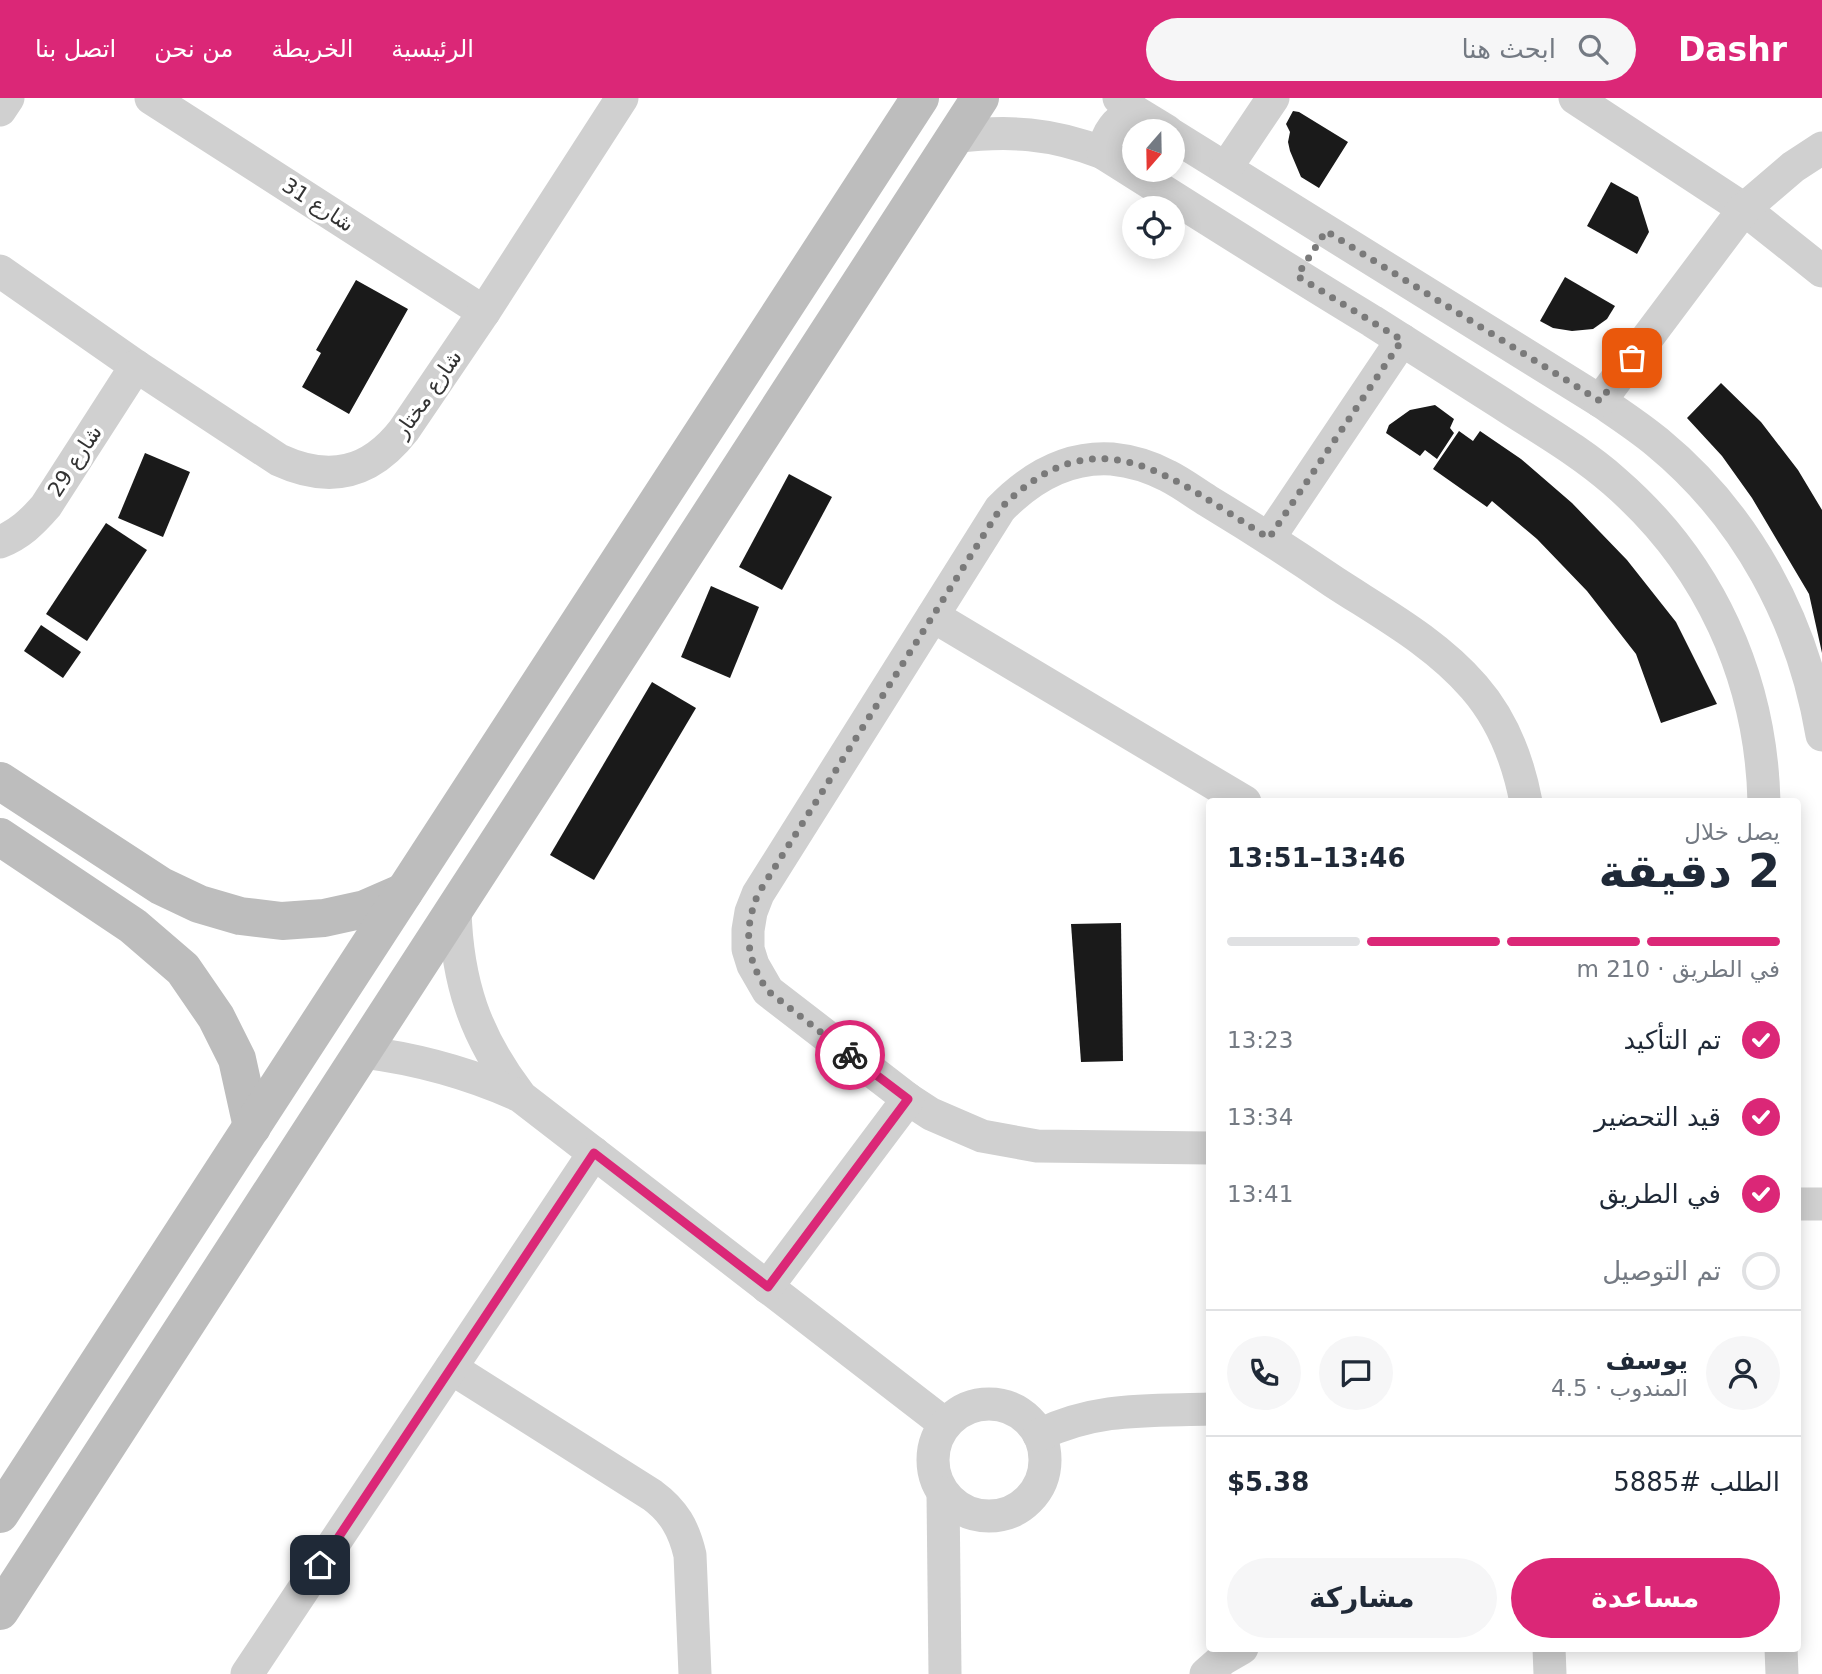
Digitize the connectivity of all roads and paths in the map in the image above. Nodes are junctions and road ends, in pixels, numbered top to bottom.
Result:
1 (8, 98) edge
2 (151, 98) edge
3 (622, 98) edge
4 (920, 98) edge
5 (980, 98) edge
6 (1272, 98) edge
7 (1575, 98) edge
8 (1126, 104) edge
9 (0, 110) edge
10 (1149, 119) edge
11 (955, 137) junction
12 (1185, 143) edge
13 (1822, 148) edge
14 (1102, 153) junction
15 (1226, 168) junction
16 (1745, 209) junction
17 (1326, 231) junction
18 (0, 271) edge
19 (1822, 271) edge
20 (1297, 276) junction
21 (484, 312) junction
22 (1402, 340) junction
23 (136, 366) junction
24 (1600, 401) junction
25 (1269, 538) junction
26 (0, 542) edge
27 (933, 616) junction
28 (1822, 735) edge
29 (0, 781) edge
30 (1238, 798) edge
31 (1525, 798) edge
32 (1764, 798) edge
33 (0, 837) edge
34 (404, 892) junction
35 (455, 910) junction
36 (362, 1052) junction
37 (520, 1096) junction
38 (908, 1099) junction
39 (251, 1127) junction
40 (1206, 1148) edge
41 (594, 1153) junction
42 (1801, 1204) edge
43 (1822, 1204) edge
44 (188, 1224) junction
45 (233, 1253) junction
46 (768, 1287) junction
47 (451, 1368) junction
48 (1206, 1409) edge
49 (945, 1424) junction
50 (1039, 1436) junction
51 (943, 1493) junction
52 (0, 1514) edge
53 (0, 1611) edge
54 (1235, 1652) edge
55 (1549, 1652) edge
56 (1782, 1652) edge
57 (247, 1674) edge
58 (695, 1674) edge
59 (945, 1674) edge
60 (1206, 1674) edge
61 (1550, 1674) edge
62 (1782, 1674) edge

1 - 9 street
2 - 21 street, شارع 31
3 - 21 street, شارع مختار
4 - 34 street
5 - 11 street
6 - 15 street
7 - 16 street
8 - 10 street
8 - 14 street
11 - 14 street
11 - 35 street
12 - 15 street
13 - 16 street
14 - 20 street
15 - 17 street
16 - 19 street
16 - 24 street
17 - 20 street
17 - 24 street
18 - 23 street, شارع مختار
20 - 22 street
21 - 23 street, شارع مختار
22 - 25 street
22 - 32 street
23 - 26 street, شارع 29
24 - 28 street
25 - 27 street
25 - 31 street
27 - 30 street
27 - 38 street
29 - 34 street
33 - 39 street
34 - 39 street
35 - 36 street
35 - 37 street
36 - 37 street
36 - 45 street
37 - 41 street
38 - 40 street
38 - 46 street
39 - 44 street
41 - 46 street
41 - 47 street
42 - 43 street
44 - 45 street
44 - 52 street
45 - 53 street
46 - 49 street
47 - 57 street
47 - 58 street
48 - 50 street
49 - 50 street
49 - 51 street
50 - 51 street
51 - 59 street
54 - 60 street
55 - 61 street
56 - 62 street

